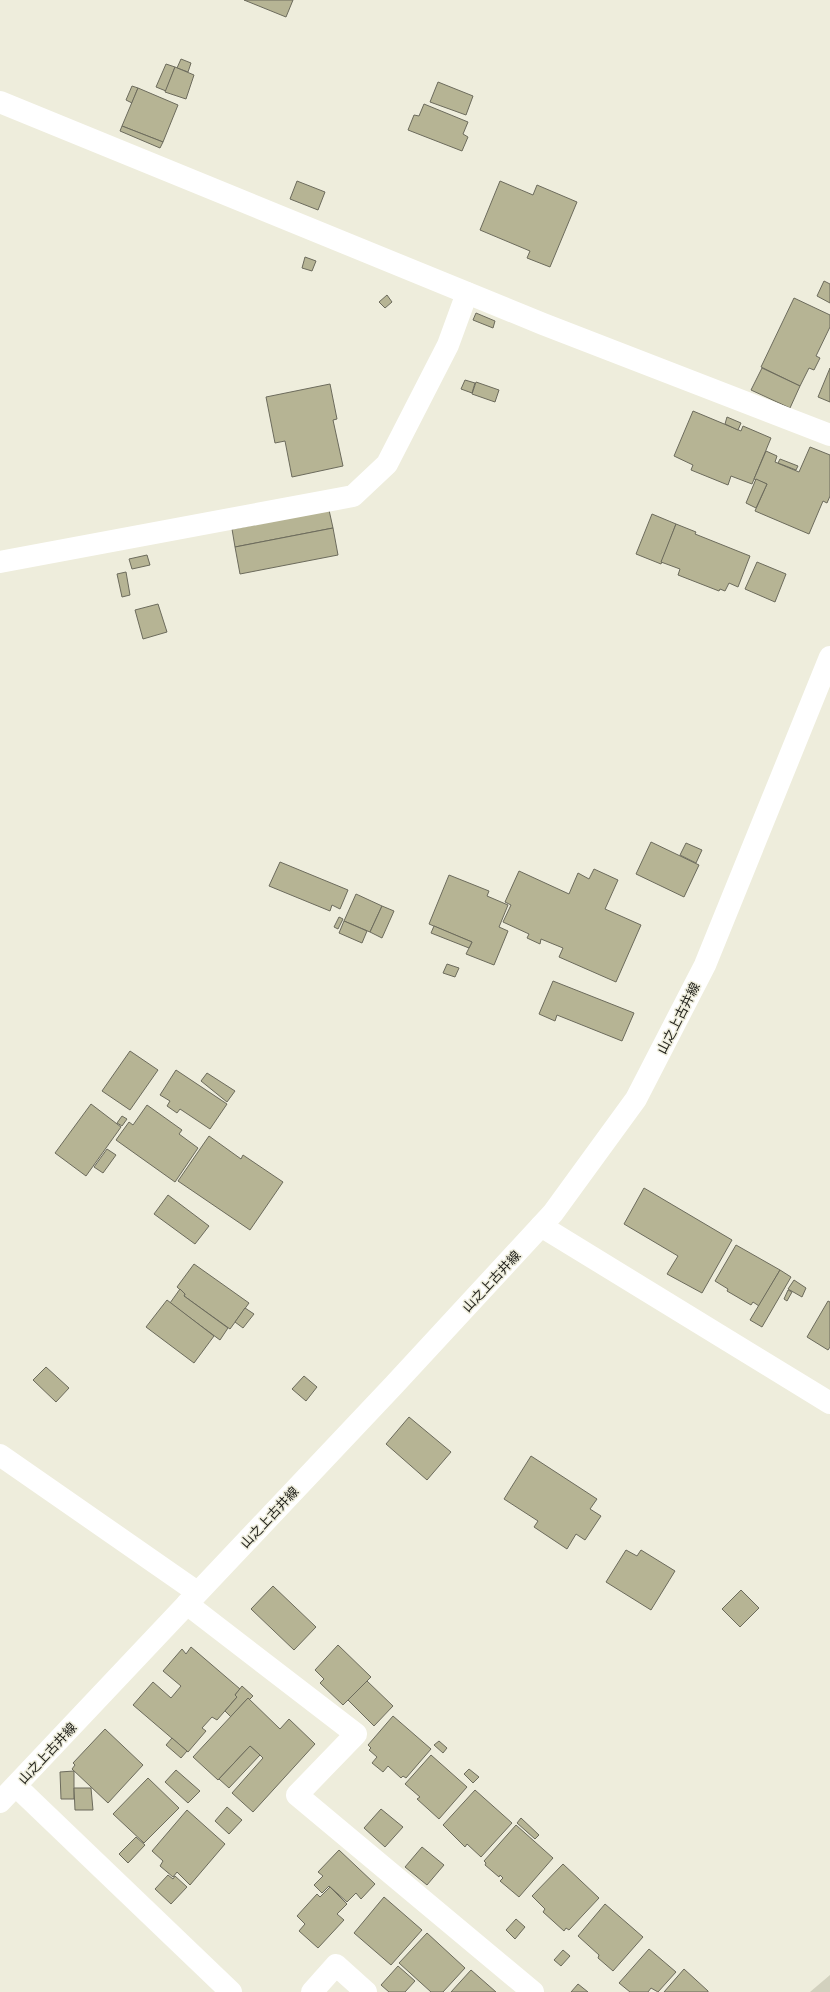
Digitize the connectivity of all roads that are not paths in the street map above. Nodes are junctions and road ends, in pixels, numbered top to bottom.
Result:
1 (0, 102) edge
2 (467, 294) junction
3 (830, 435) edge
4 (0, 562) edge
5 (830, 657) edge
6 (541, 1226) junction
7 (830, 1403) edge
8 (0, 1455) edge
9 (192, 1598) junction
10 (16, 1786) junction
11 (0, 1802) edge
12 (231, 1992) edge
13 (312, 1992) edge
14 (366, 1992) edge
15 (533, 1992) edge

1 - 2 street
2 - 3 street
2 - 4 street
5 - 6 street, 山之上古井線
6 - 7 street
6 - 9 street, 山之上古井線
8 - 9 street
9 - 10 street, 山之上古井線
9 - 15 street
10 - 11 street, 山之上古井線
10 - 12 street
13 - 14 street

